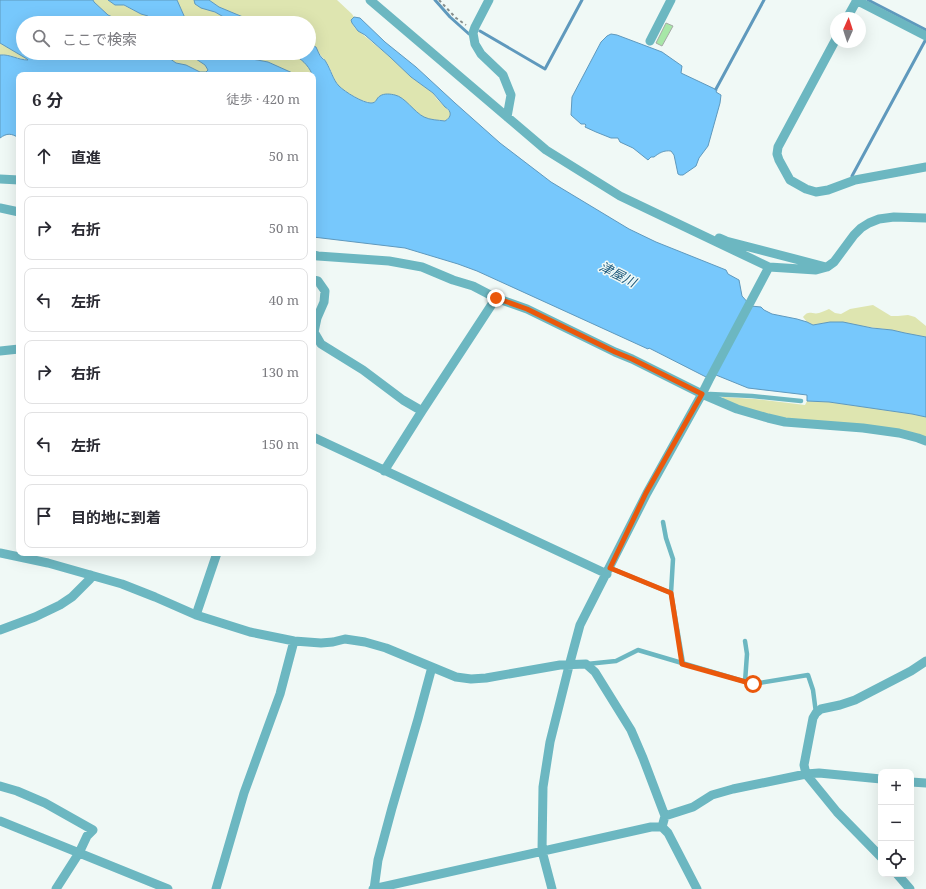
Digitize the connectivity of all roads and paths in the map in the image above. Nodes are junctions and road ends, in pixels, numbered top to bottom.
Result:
1 (370, 0) edge
2 (439, 0) edge
3 (489, 0) edge
4 (672, 0) edge
5 (856, 0) edge
6 (850, 12) edge
7 (474, 30) junction
8 (926, 36) edge
9 (650, 41) dead end
10 (831, 48) edge
11 (507, 117) junction
12 (926, 167) edge
13 (0, 179) edge
14 (16, 180) edge
15 (0, 208) edge
16 (16, 211) edge
17 (664, 217) junction
18 (926, 218) edge
19 (316, 256) edge
20 (769, 267) junction
21 (827, 267) junction
22 (316, 281) edge
23 (496, 298) junction
24 (316, 316) edge
25 (316, 335) edge
26 (16, 349) edge
27 (0, 350) edge
28 (702, 394) junction
29 (801, 401) dead end
30 (422, 411) junction
31 (316, 438) edge
32 (926, 441) edge
33 (384, 470) junction
34 (664, 522) dead end
35 (0, 552) edge
36 (16, 556) edge
37 (17, 556) edge
38 (216, 556) edge
39 (608, 571) junction
40 (91, 575) junction
41 (671, 593) junction
42 (196, 615) junction
43 (0, 630) edge
44 (294, 641) junction
45 (745, 641) dead end
46 (926, 661) edge
47 (586, 664) junction
48 (682, 664) junction
49 (568, 666) junction
50 (432, 667) junction
51 (745, 682) junction
52 (816, 713) junction
53 (806, 774) junction
54 (878, 779) edge
55 (914, 782) edge
56 (926, 783) edge
57 (0, 786) edge
58 (665, 816) junction
59 (0, 821) edge
60 (662, 827) junction
61 (542, 851) junction
62 (79, 853) junction
63 (878, 853) edge
64 (900, 877) edge
65 (56, 889) edge
66 (168, 889) edge
67 (216, 889) edge
68 (374, 889) edge
69 (552, 889) edge
70 (698, 889) edge
71 (910, 889) edge

1 - 11 street
2 - 7 path
3 - 7 street
4 - 9 street
5 - 6 street
5 - 8 street
7 - 11 street
10 - 12 street
11 - 17 street
13 - 14 street
15 - 16 street
17 - 20 street
17 - 21 street
18 - 21 street
19 - 23 street
20 - 21 street
20 - 28 street
22 - 24 street
23 - 28 street
23 - 30 street
25 - 30 street
26 - 27 street
28 - 29 lane
28 - 32 street
28 - 39 street
30 - 33 street
31 - 33 street
33 - 39 street
34 - 41 lane
35 - 36 street
37 - 40 street
38 - 42 street
39 - 41 lane
39 - 49 street
40 - 42 street
40 - 43 street
41 - 48 lane
42 - 44 street
44 - 50 street
44 - 67 street
45 - 51 lane
46 - 52 street
47 - 48 lane
47 - 49 street
47 - 58 street
48 - 51 lane
49 - 50 street
49 - 61 street
50 - 68 street
51 - 52 lane
52 - 53 street
53 - 54 street
53 - 58 street
53 - 63 street
55 - 56 street
57 - 62 street
58 - 60 street
59 - 62 street
60 - 61 street
60 - 70 street
61 - 68 street
61 - 69 street
62 - 65 street
62 - 66 street
64 - 71 street

